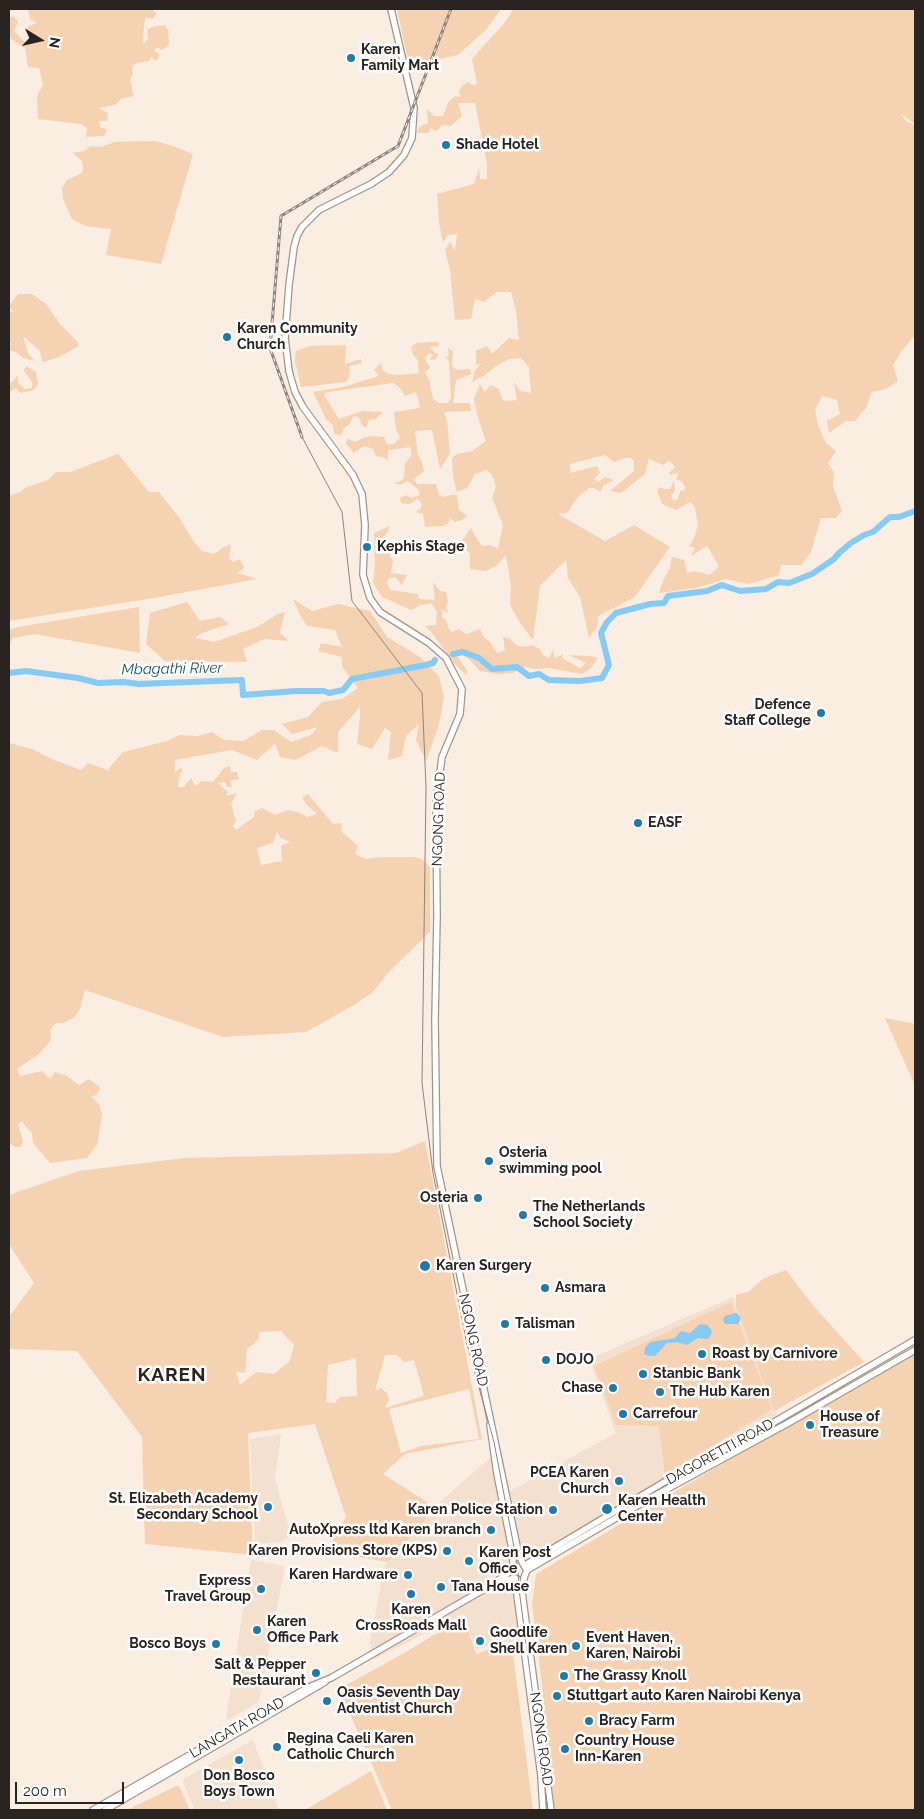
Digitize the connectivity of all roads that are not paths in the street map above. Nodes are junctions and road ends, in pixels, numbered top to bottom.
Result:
1 (391, 9) edge
2 (915, 1340) edge
3 (898, 1349) junction
4 (915, 1350) edge
5 (903, 1358) junction
6 (499, 1473) junction
7 (525, 1566) junction
8 (512, 1568) junction
9 (516, 1578) junction
10 (524, 1578) junction
11 (493, 1584) junction
12 (331, 1678) junction
13 (92, 1810) edge
14 (105, 1810) edge
15 (543, 1810) edge
16 (551, 1810) edge

1 - 6 main road, NGONG ROAD
2 - 3 main road, DAGORETTI ROAD
3 - 5 main road
3 - 7 main road, DAGORETTI ROAD
4 - 5 main road, DAGORETTI ROAD
5 - 7 main road, DAGORETTI ROAD
6 - 7 main road, NGONG ROAD
6 - 8 main road, NGONG ROAD
7 - 8 main road
7 - 10 main road
8 - 9 main road
8 - 11 main road
9 - 10 main road
9 - 11 main road
9 - 15 main road, NGONG ROAD
10 - 16 main road, NGONG ROAD
11 - 12 main road, LANGATA ROAD
12 - 13 main road, LANGATA ROAD
12 - 14 main road, LANGATA ROAD

